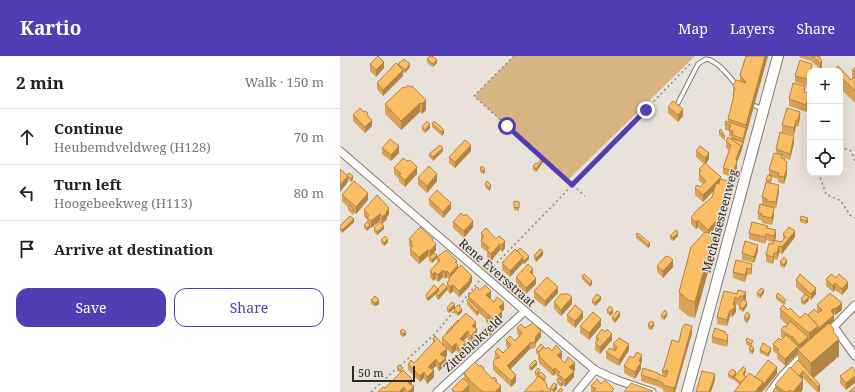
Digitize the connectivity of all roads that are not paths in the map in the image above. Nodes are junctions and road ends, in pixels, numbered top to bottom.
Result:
1 (778, 56) edge
2 (737, 86) edge
3 (678, 103) edge
4 (753, 105) edge
5 (763, 109) junction
6 (340, 151) edge
7 (855, 306) edge
8 (524, 311) junction
9 (834, 327) junction
10 (820, 340) edge
11 (810, 349) edge
12 (855, 356) edge
13 (595, 370) junction
14 (437, 392) edge
15 (577, 392) edge
16 (652, 392) edge
17 (687, 392) edge
18 (770, 392) edge

1 - 5 street, Mechelsesteenweg
2 - 3 lane
4 - 5 lane
5 - 17 street, Mechelsesteenweg
6 - 8 street, Rene Eversstraat
7 - 9 street
8 - 13 street, Rene Eversstraat
8 - 14 street, Zitteblokveld
9 - 10 street
9 - 12 street
11 - 18 street
13 - 15 street
13 - 16 street, Rene Eversstraat

